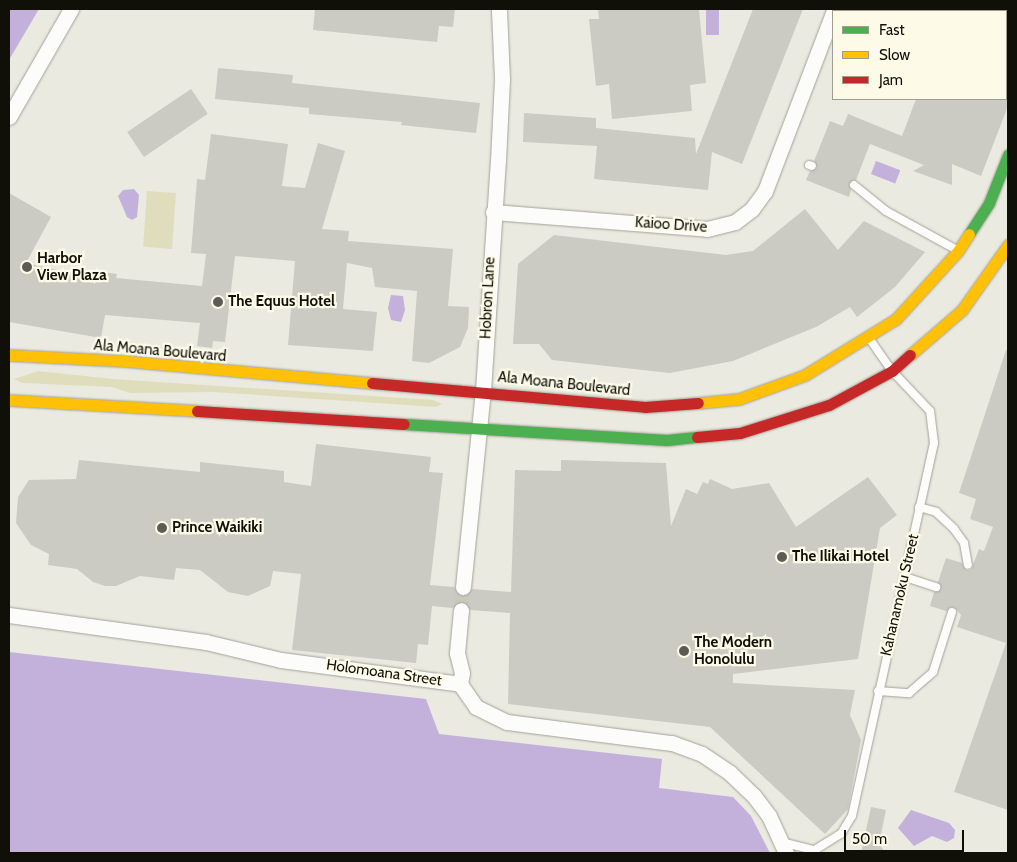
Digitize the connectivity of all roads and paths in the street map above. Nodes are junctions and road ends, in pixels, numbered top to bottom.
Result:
1 (72, 9) edge
2 (500, 9) edge
3 (832, 16) edge
4 (9, 117) edge
5 (1008, 155) edge
6 (854, 185) dead end
7 (492, 212) junction
8 (1008, 245) edge
9 (958, 251) junction
10 (869, 338) junction
11 (9, 355) edge
12 (892, 370) junction
13 (482, 391) junction
14 (12, 404) edge
15 (479, 429) junction
16 (919, 507) junction
17 (968, 565) dead end
18 (905, 577) junction
19 (463, 587) tunnel mouth
20 (936, 587) dead end
21 (461, 610) tunnel mouth
22 (952, 612) dead end
23 (9, 615) edge
24 (460, 684) junction
25 (878, 691) junction
26 (784, 847) edge
27 (812, 852) edge

1 - 4 street
2 - 7 street, Hobron Lane
3 - 7 street, Kaioo Drive
5 - 9 main road, Ala Moana Boulevard
6 - 9 lane
7 - 13 street, Hobron Lane
8 - 12 main road
9 - 10 main road, Ala Moana Boulevard
10 - 12 lane, Kahanamoku Street
10 - 13 main road, Ala Moana Boulevard
11 - 13 main road, Ala Moana Boulevard
12 - 15 main road
12 - 16 lane, Kahanamoku Street
13 - 15 street, Hobron Lane
14 - 15 main road
15 - 19 street, Hobron Lane
16 - 17 lane
16 - 18 lane, Kahanamoku Street
18 - 20 lane
18 - 25 lane, Kahanamoku Street
21 - 24 street
22 - 25 lane
23 - 24 street, Holomoana Street
24 - 26 street, Holomoana Street
25 - 27 lane, Kahanamoku Street
26 - 27 lane

